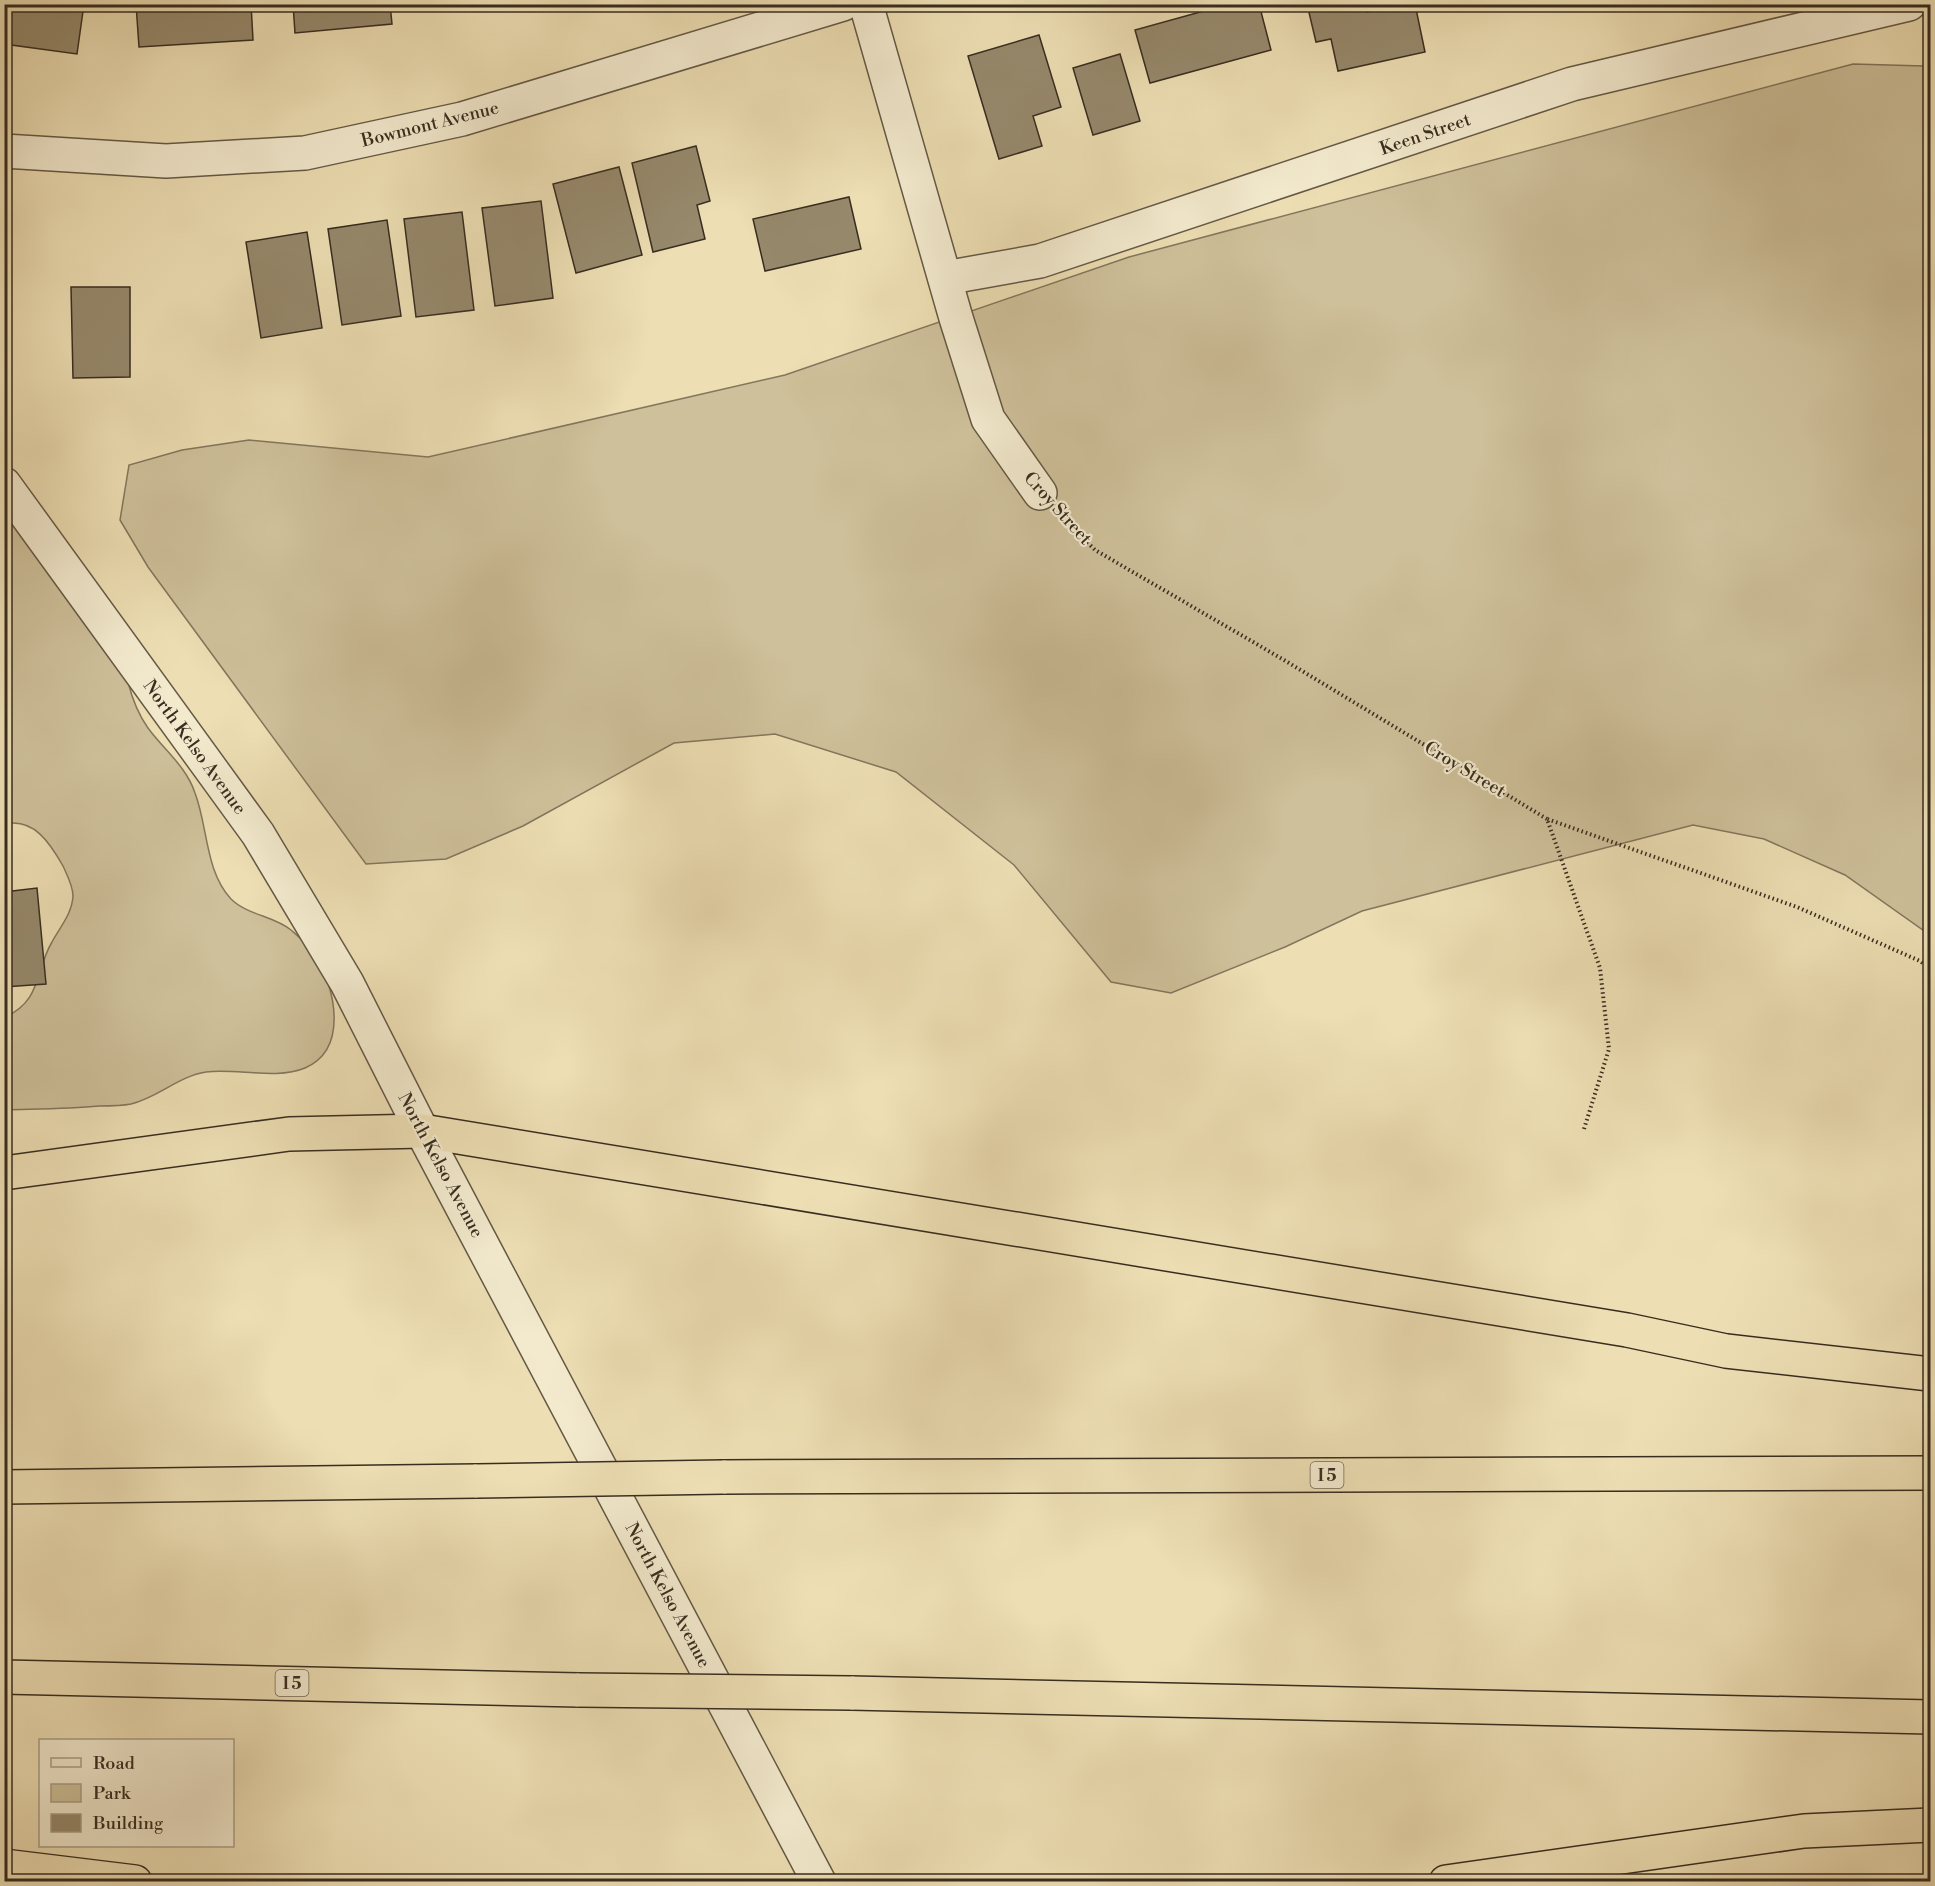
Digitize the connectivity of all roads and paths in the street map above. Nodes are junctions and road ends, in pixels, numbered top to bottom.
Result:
1 (843, 4) edge
2 (866, 4) edge
3 (1909, 4) edge
4 (4, 151) edge
5 (945, 278) junction
6 (4, 484) edge
7 (1040, 493) joint
8 (1547, 819) junction
9 (1930, 969) edge
10 (1584, 1130) dead end
11 (422, 1131) junction
12 (4, 1173) edge
13 (1930, 1374) edge
14 (1930, 1473) edge
15 (4, 1487) edge
16 (4, 1677) edge
17 (1930, 1717) edge
18 (1930, 1825) edge
19 (4, 1866) edge
20 (135, 1881) edge
21 (819, 1881) edge
22 (1446, 1881) edge

1 - 4 street, Bowmont Avenue
2 - 5 street, Croy Street
3 - 5 street, Keen Street
5 - 7 street, Croy Street
6 - 11 street, North Kelso Avenue
7 - 8 path, Croy Street
8 - 9 path, Croy Street
8 - 10 path
11 - 12 highway
11 - 13 highway
11 - 21 street, North Kelso Avenue
14 - 15 highway, I 5, bridge
16 - 17 highway, I 5, bridge
18 - 22 highway
19 - 20 highway

